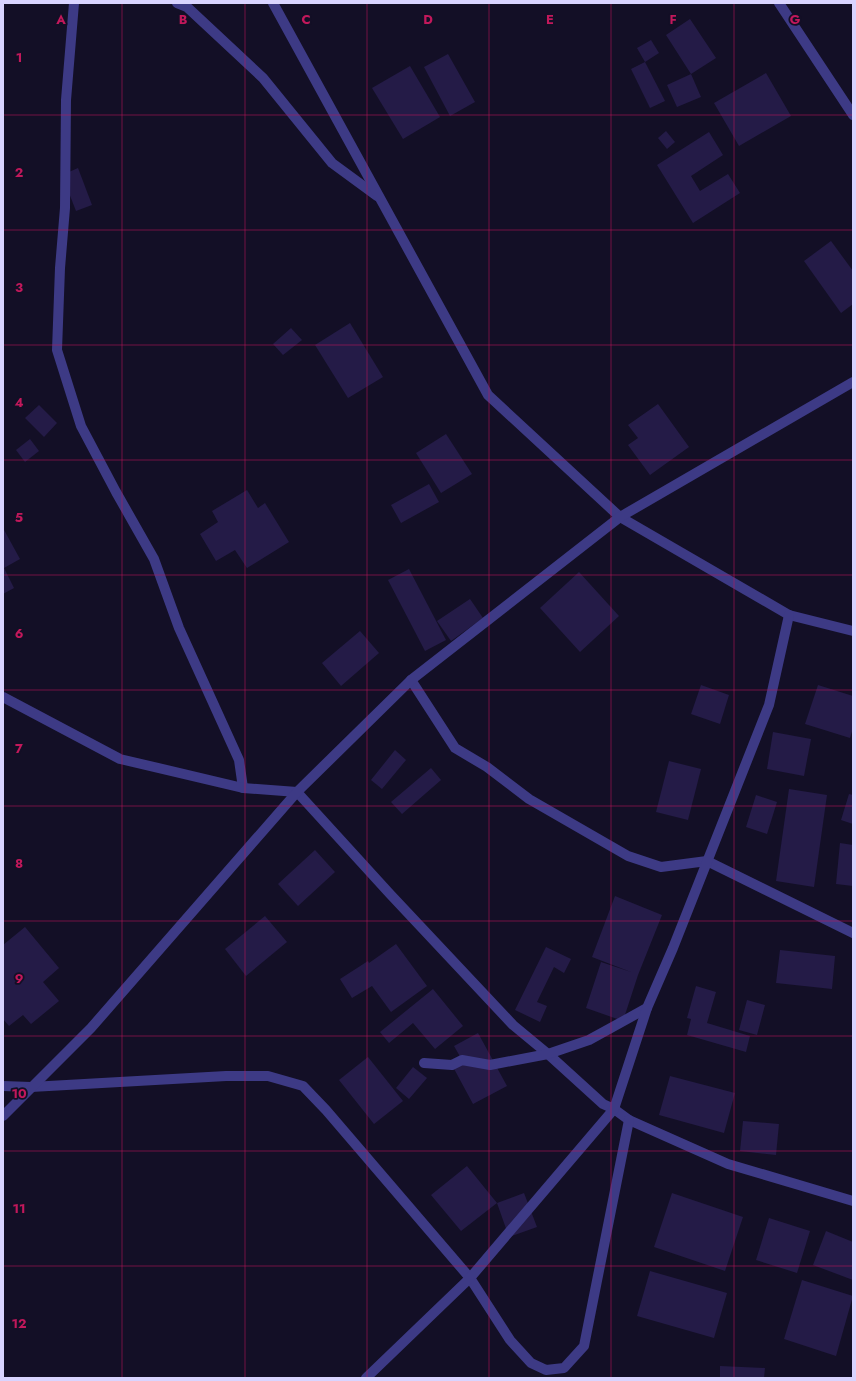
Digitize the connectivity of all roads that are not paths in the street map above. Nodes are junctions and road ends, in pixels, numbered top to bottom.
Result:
1 (74, 3) edge
2 (177, 3) edge
3 (273, 3) edge
4 (779, 3) edge
5 (853, 115) edge
6 (381, 199) junction
7 (853, 382) edge
8 (620, 517) junction
9 (789, 615) junction
10 (853, 631) edge
11 (412, 680) junction
12 (6, 702) edge
13 (243, 788) junction
14 (297, 792) junction
15 (707, 861) junction
16 (853, 933) edge
17 (647, 1008) junction
18 (548, 1054) junction
19 (424, 1063) dead end
20 (3, 1086) edge
21 (31, 1087) junction
22 (614, 1109) junction
23 (3, 1116) edge
24 (629, 1120) junction
25 (853, 1201) edge
26 (470, 1278) junction
27 (366, 1378) edge

1 - 13 street
2 - 6 street
3 - 6 street
4 - 5 street
6 - 8 street
7 - 8 street
8 - 9 street
8 - 11 street
9 - 10 street
9 - 15 street
11 - 14 street
11 - 15 street
12 - 13 street
13 - 14 street
14 - 18 street
14 - 21 street
15 - 16 street
15 - 17 street
17 - 18 street
17 - 22 street
18 - 19 street
18 - 22 street
20 - 21 street
21 - 23 street
21 - 26 street
22 - 24 street
22 - 26 street
24 - 25 street
24 - 26 street
26 - 27 street

